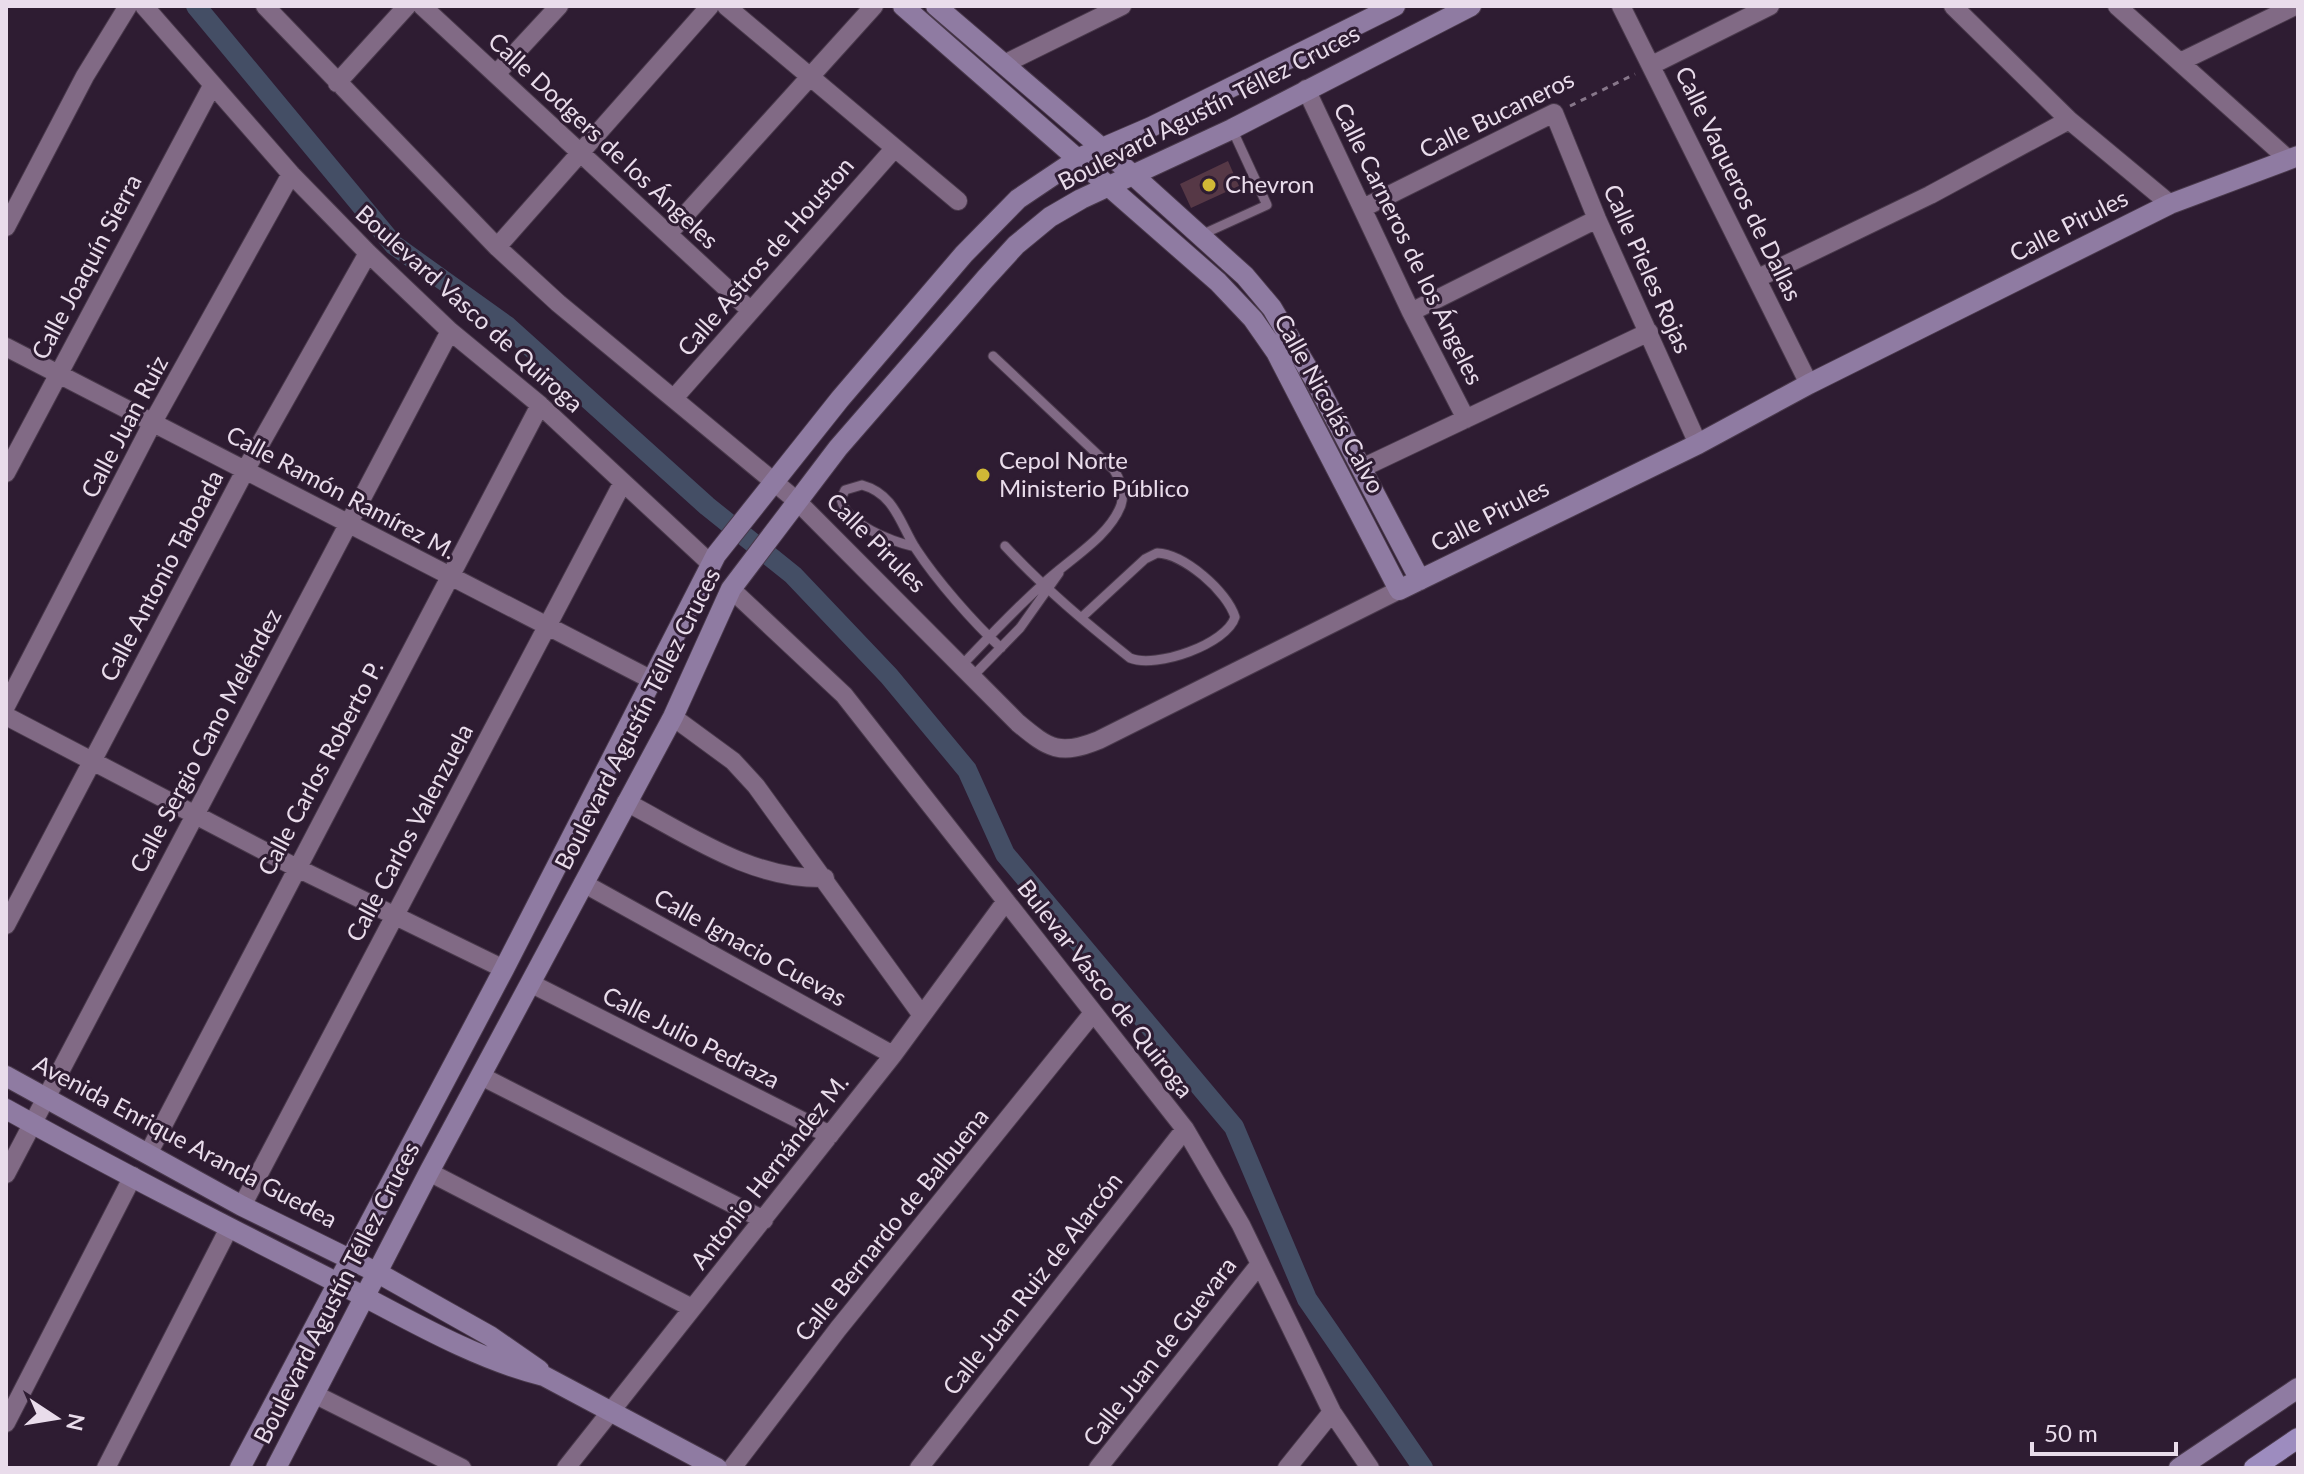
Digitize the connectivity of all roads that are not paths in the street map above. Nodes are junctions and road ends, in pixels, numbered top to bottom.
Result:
1 (128, 6) edge
2 (144, 6) edge
3 (265, 6) edge
4 (407, 6) edge
5 (422, 6) edge
6 (559, 6) edge
7 (710, 6) edge
8 (726, 6) edge
9 (874, 6) edge
10 (903, 6) edge
11 (936, 6) edge
12 (1395, 6) edge
13 (1471, 6) edge
14 (1621, 6) edge
15 (1770, 6) edge
16 (1953, 6) edge
17 (2117, 6) edge
18 (2295, 6) edge
19 (1116, 7) edge
20 (2180, 62) junction
21 (1004, 64) junction
22 (1652, 65) junction
23 (496, 74) junction
24 (807, 77) junction
25 (337, 83) junction
26 (212, 86) junction
27 (1306, 89) junction
28 (1554, 113) joint
29 (2069, 120) junction
30 (1232, 129) junction
31 (1103, 148) junction
32 (893, 150) junction
33 (581, 153) junction
34 (2293, 157) edge
35 (1079, 158) junction
36 (291, 174) junction
37 (1132, 174) junction
38 (1109, 185) junction
39 (958, 201) dead end
40 (2170, 204) junction
41 (1363, 208) junction
42 (1597, 219) junction
43 (6, 227) edge
44 (668, 234) junction
45 (1200, 235) junction
46 (497, 247) junction
47 (368, 253) junction
48 (1758, 278) junction
49 (751, 311) junction
50 (1411, 312) junction
51 (450, 331) junction
52 (1649, 332) junction
53 (6, 347) edge
54 (993, 356) dead end
55 (57, 373) junction
56 (1809, 384) junction
57 (675, 397) junction
58 (540, 405) junction
59 (1466, 419) junction
60 (153, 422) junction
61 (1698, 444) junction
62 (1362, 468) junction
63 (246, 469) junction
64 (6, 473) edge
65 (774, 480) junction
66 (622, 484) junction
67 (797, 501) junction
68 (349, 522) junction
69 (1005, 546) dead end
70 (915, 547) junction
71 (716, 556) junction
72 (450, 577) junction
73 (1420, 580) junction
74 (731, 589) junction
75 (1045, 589) junction
76 (1399, 590) junction
77 (1081, 618) junction
78 (548, 624) junction
79 (989, 637) junction
80 (1001, 648) junction
81 (967, 671) junction
82 (654, 681) junction
83 (6, 706) edge
84 (6, 716) edge
85 (673, 717) junction
86 (93, 762) junction
87 (626, 802) junction
88 (195, 815) junction
89 (295, 867) junction
90 (825, 878) junction
91 (583, 883) junction
92 (1006, 901) junction
93 (393, 916) junction
94 (6, 925) edge
95 (504, 969) junction
96 (530, 983) junction
97 (1093, 1013) junction
98 (921, 1014) junction
99 (893, 1055) junction
100 (6, 1076) edge
101 (481, 1076) junction
102 (46, 1097) junction
103 (6, 1109) edge
104 (32, 1124) junction
105 (1185, 1129) junction
106 (830, 1135) junction
107 (148, 1154) junction
108 (429, 1172) junction
109 (6, 1174) edge
110 (133, 1176) junction
111 (242, 1206) junction
112 (764, 1220) junction
113 (229, 1228) junction
114 (348, 1258) junction
115 (1259, 1265) junction
116 (378, 1273) junction
117 (335, 1282) junction
118 (366, 1297) junction
119 (692, 1308) junction
120 (544, 1376) junction
121 (2298, 1388) edge
122 (314, 1394) junction
123 (1332, 1412) junction
124 (610, 1413) junction
125 (6, 1423) edge
126 (2298, 1438) edge
127 (106, 1468) edge
128 (240, 1468) edge
129 (276, 1468) edge
130 (462, 1468) edge
131 (566, 1468) edge
132 (717, 1468) edge
133 (732, 1468) edge
134 (919, 1468) edge
135 (1098, 1468) edge
136 (1287, 1468) edge
137 (1370, 1468) edge
138 (2179, 1468) edge
139 (2254, 1468) edge

1 - 43 street
2 - 26 street, Boulevard Vasco de Quiroga
3 - 25 street, Calle Pirules
4 - 25 street
5 - 23 street, Calle Dodgers de los Ángeles
6 - 23 street
7 - 33 street
8 - 24 street
9 - 24 street
10 - 35 street, Calle Nicolás Calvo
11 - 21 street, Calle Nicolás Calvo
12 - 31 street, Boulevard Agustín Téllez Cruces
13 - 27 street, Boulevard Agustín Téllez Cruces
14 - 22 street, Calle Vaqueros de Dallas
15 - 22 street
16 - 29 street
17 - 20 street
18 - 20 street
19 - 21 street
20 - 34 street
21 - 31 street, Calle Nicolás Calvo
22 - 48 street, Calle Vaqueros de Dallas
23 - 33 street, Calle Dodgers de los Ángeles
24 - 32 street
24 - 44 street
25 - 46 street, Calle Pirules
26 - 36 street, Boulevard Vasco de Quiroga
26 - 55 street, Calle Joaquín Sierra
27 - 30 street, Boulevard Agustín Téllez Cruces
27 - 41 street, Calle Carneros de los Ángeles
28 - 41 street, Calle Bucaneros
28 - 42 street, Calle Pieles Rojas
29 - 40 street
29 - 48 street
30 - 37 street, Boulevard Agustín Téllez Cruces
30 - 45 lane
31 - 35 street, Boulevard Agustín Téllez Cruces
31 - 37 street, Calle Nicolás Calvo
32 - 39 street
32 - 49 street, Calle Astros de Houston
33 - 44 street, Calle Dodgers de los Ángeles
33 - 46 street
34 - 40 street, Calle Pirules
35 - 38 street, Calle Nicolás Calvo
35 - 65 street, Boulevard Agustín Téllez Cruces
36 - 47 street, Boulevard Vasco de Quiroga
36 - 60 street, Calle Juan Ruiz
37 - 38 street, Boulevard Agustín Téllez Cruces
37 - 45 street, Calle Nicolás Calvo
38 - 67 street, Boulevard Agustín Téllez Cruces
38 - 76 street, Calle Nicolás Calvo
40 - 56 street, Calle Pirules
41 - 50 street, Calle Carneros de los Ángeles
42 - 50 street
42 - 52 street, Calle Pieles Rojas
44 - 49 street, Calle Dodgers de los Ángeles
45 - 62 street, Calle Nicolás Calvo
46 - 57 street, Calle Pirules
47 - 51 street, Boulevard Vasco de Quiroga
47 - 63 street, Calle Antonio Taboada
48 - 56 street, Calle Vaqueros de Dallas
49 - 57 street, Calle Astros de Houston
50 - 59 street, Calle Carneros de los Ángeles
51 - 58 street, Boulevard Vasco de Quiroga
51 - 68 street, Calle Sergio Cano Meléndez
52 - 59 street
52 - 61 street, Calle Pieles Rojas
53 - 55 street, Calle Ramón Ramírez M.
54 - 75 lane
55 - 60 street, Calle Ramón Ramírez M.
55 - 64 street, Calle Joaquín Sierra
56 - 61 street, Calle Pirules
57 - 65 street, Calle Pirules
58 - 66 street, Boulevard Vasco de Quiroga
58 - 72 street, Calle Carlos Roberto P.
59 - 62 street
60 - 63 street, Calle Ramón Ramírez M.
60 - 83 street, Calle Juan Ruiz
61 - 73 street, Calle Pirules
62 - 73 street, Calle Nicolás Calvo
63 - 68 street, Calle Ramón Ramírez M.
63 - 86 street, Calle Antonio Taboada
65 - 67 street, Calle Pirules
65 - 71 street, Boulevard Agustín Téllez Cruces
66 - 71 street, Boulevard Vasco de Quiroga
66 - 78 street, Calle Carlos Valenzuela
67 - 74 street, Boulevard Agustín Téllez Cruces
67 - 81 street, Calle Pirules
68 - 72 street, Calle Ramón Ramírez M.
68 - 88 street, Calle Sergio Cano Meléndez
69 - 75 lane
70 - 70 lane
70 - 79 lane
71 - 82 street, Boulevard Agustín Téllez Cruces
72 - 78 street, Calle Ramón Ramírez M.
72 - 89 street, Calle Carlos Roberto P.
73 - 76 street, Calle Pirules
74 - 85 street, Boulevard Agustín Téllez Cruces
74 - 92 street, Bulevar Vasco de Quiroga
75 - 77 lane
75 - 79 lane
75 - 80 lane
76 - 81 street, Calle Pirules
77 - 77 lane
78 - 82 street, Calle Ramón Ramírez M.
78 - 93 street, Calle Carlos Valenzuela
79 - 80 lane
79 - 81 lane
80 - 81 lane
82 - 95 street, Boulevard Agustín Téllez Cruces
84 - 86 street
85 - 87 street, Boulevard Agustín Téllez Cruces
85 - 90 street
86 - 88 street
86 - 94 street, Calle Antonio Taboada
87 - 90 street
87 - 91 street, Boulevard Agustín Téllez Cruces
88 - 89 street
88 - 102 street, Calle Sergio Cano Meléndez
89 - 93 street
89 - 107 street, Calle Carlos Roberto P.
90 - 98 street
91 - 96 street, Boulevard Agustín Téllez Cruces
91 - 99 street, Calle Ignacio Cuevas
92 - 97 street, Bulevar Vasco de Quiroga
92 - 98 street, Antonio Hernández M.
93 - 95 street
93 - 111 street, Calle Carlos Valenzuela
95 - 114 street, Boulevard Agustín Téllez Cruces
96 - 101 street, Boulevard Agustín Téllez Cruces
96 - 106 street, Calle Julio Pedraza
97 - 105 street, Bulevar Vasco de Quiroga
97 - 133 street, Calle Bernardo de Balbuena
98 - 99 street, Antonio Hernández M.
99 - 106 street, Antonio Hernández M.
100 - 102 street, Avenida Enrique Aranda Guedea
101 - 108 street, Boulevard Agustín Téllez Cruces
101 - 112 street
102 - 104 street, Calle Sergio Cano Meléndez
102 - 107 street, Avenida Enrique Aranda Guedea
103 - 104 street, Avenida Enrique Aranda Guedea
104 - 109 street, Calle Sergio Cano Meléndez
104 - 110 street, Avenida Enrique Aranda Guedea
105 - 115 street, Bulevar Vasco de Quiroga
105 - 134 street, Calle Juan Ruiz de Alarcón
106 - 112 street, Antonio Hernández M.
107 - 111 street, Avenida Enrique Aranda Guedea
108 - 116 street, Boulevard Agustín Téllez Cruces
108 - 119 street
110 - 113 street, Avenida Enrique Aranda Guedea
110 - 125 street
111 - 114 street, Avenida Enrique Aranda Guedea
112 - 119 street, Antonio Hernández M.
113 - 117 street, Avenida Enrique Aranda Guedea
113 - 127 street
114 - 116 street, Avenida Enrique Aranda Guedea
114 - 117 street, Boulevard Agustín Téllez Cruces
115 - 123 street, Bulevar Vasco de Quiroga
115 - 135 street, Calle Juan de Guevara
116 - 118 street, Boulevard Agustín Téllez Cruces
116 - 120 street, Avenida Enrique Aranda Guedea
117 - 118 street, Avenida Enrique Aranda Guedea
117 - 128 street, Boulevard Agustín Téllez Cruces
118 - 120 street, Avenida Enrique Aranda Guedea
118 - 122 street, Boulevard Agustín Téllez Cruces
119 - 124 street, Antonio Hernández M.
120 - 124 street, Avenida Enrique Aranda Guedea
121 - 138 street
122 - 129 street, Boulevard Agustín Téllez Cruces
122 - 130 street
123 - 136 street
123 - 137 street, Bulevar Vasco de Quiroga
124 - 131 street, Antonio Hernández M.
124 - 132 street, Avenida Enrique Aranda Guedea
126 - 139 main road

